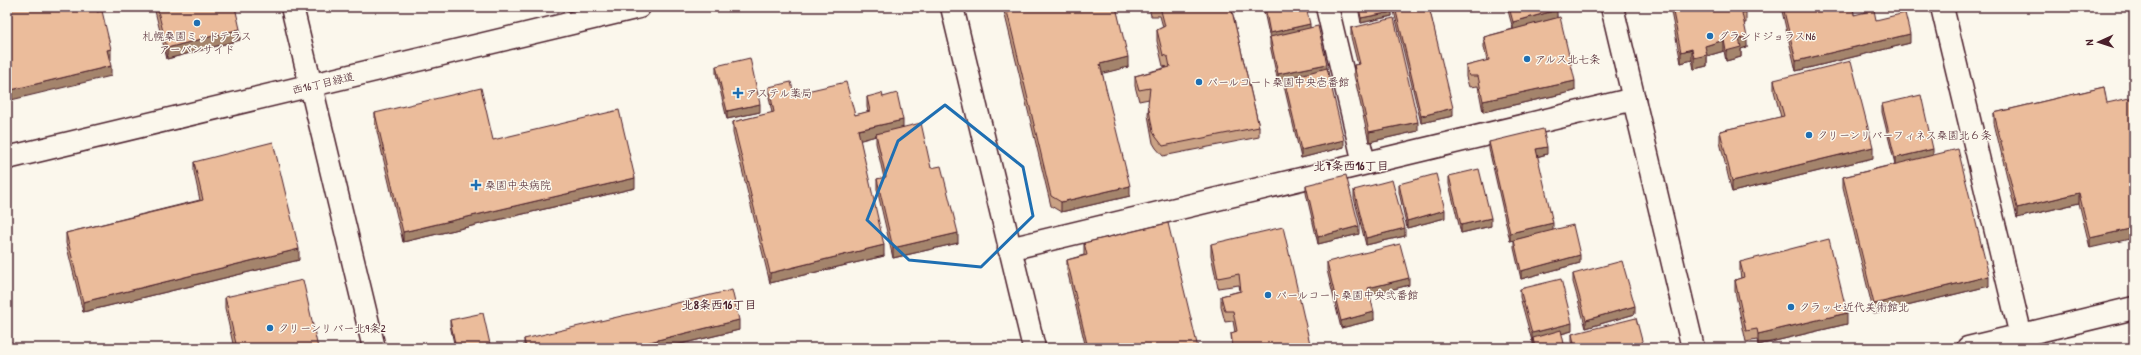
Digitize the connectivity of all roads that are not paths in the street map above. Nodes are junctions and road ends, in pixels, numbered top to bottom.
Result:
1 (292, 7) edge
2 (639, 7) edge
3 (952, 7) edge
4 (1327, 7) edge
5 (1612, 7) edge
6 (1942, 7) edge
7 (311, 86) junction
8 (1634, 99) junction
9 (7, 158) edge
10 (1364, 163) junction
11 (1010, 249) junction
12 (2134, 308) edge
13 (2021, 336) junction
14 (374, 348) edge
15 (1034, 348) edge
16 (1693, 348) edge
17 (1968, 348) edge

1 - 7 street
2 - 7 street, 西16丁目緑道
3 - 11 street
4 - 10 street
5 - 8 street
6 - 13 street
7 - 9 street, 西16丁目緑道
7 - 14 street
8 - 10 street
8 - 16 street
10 - 11 street
11 - 15 street
12 - 13 street
13 - 17 street

